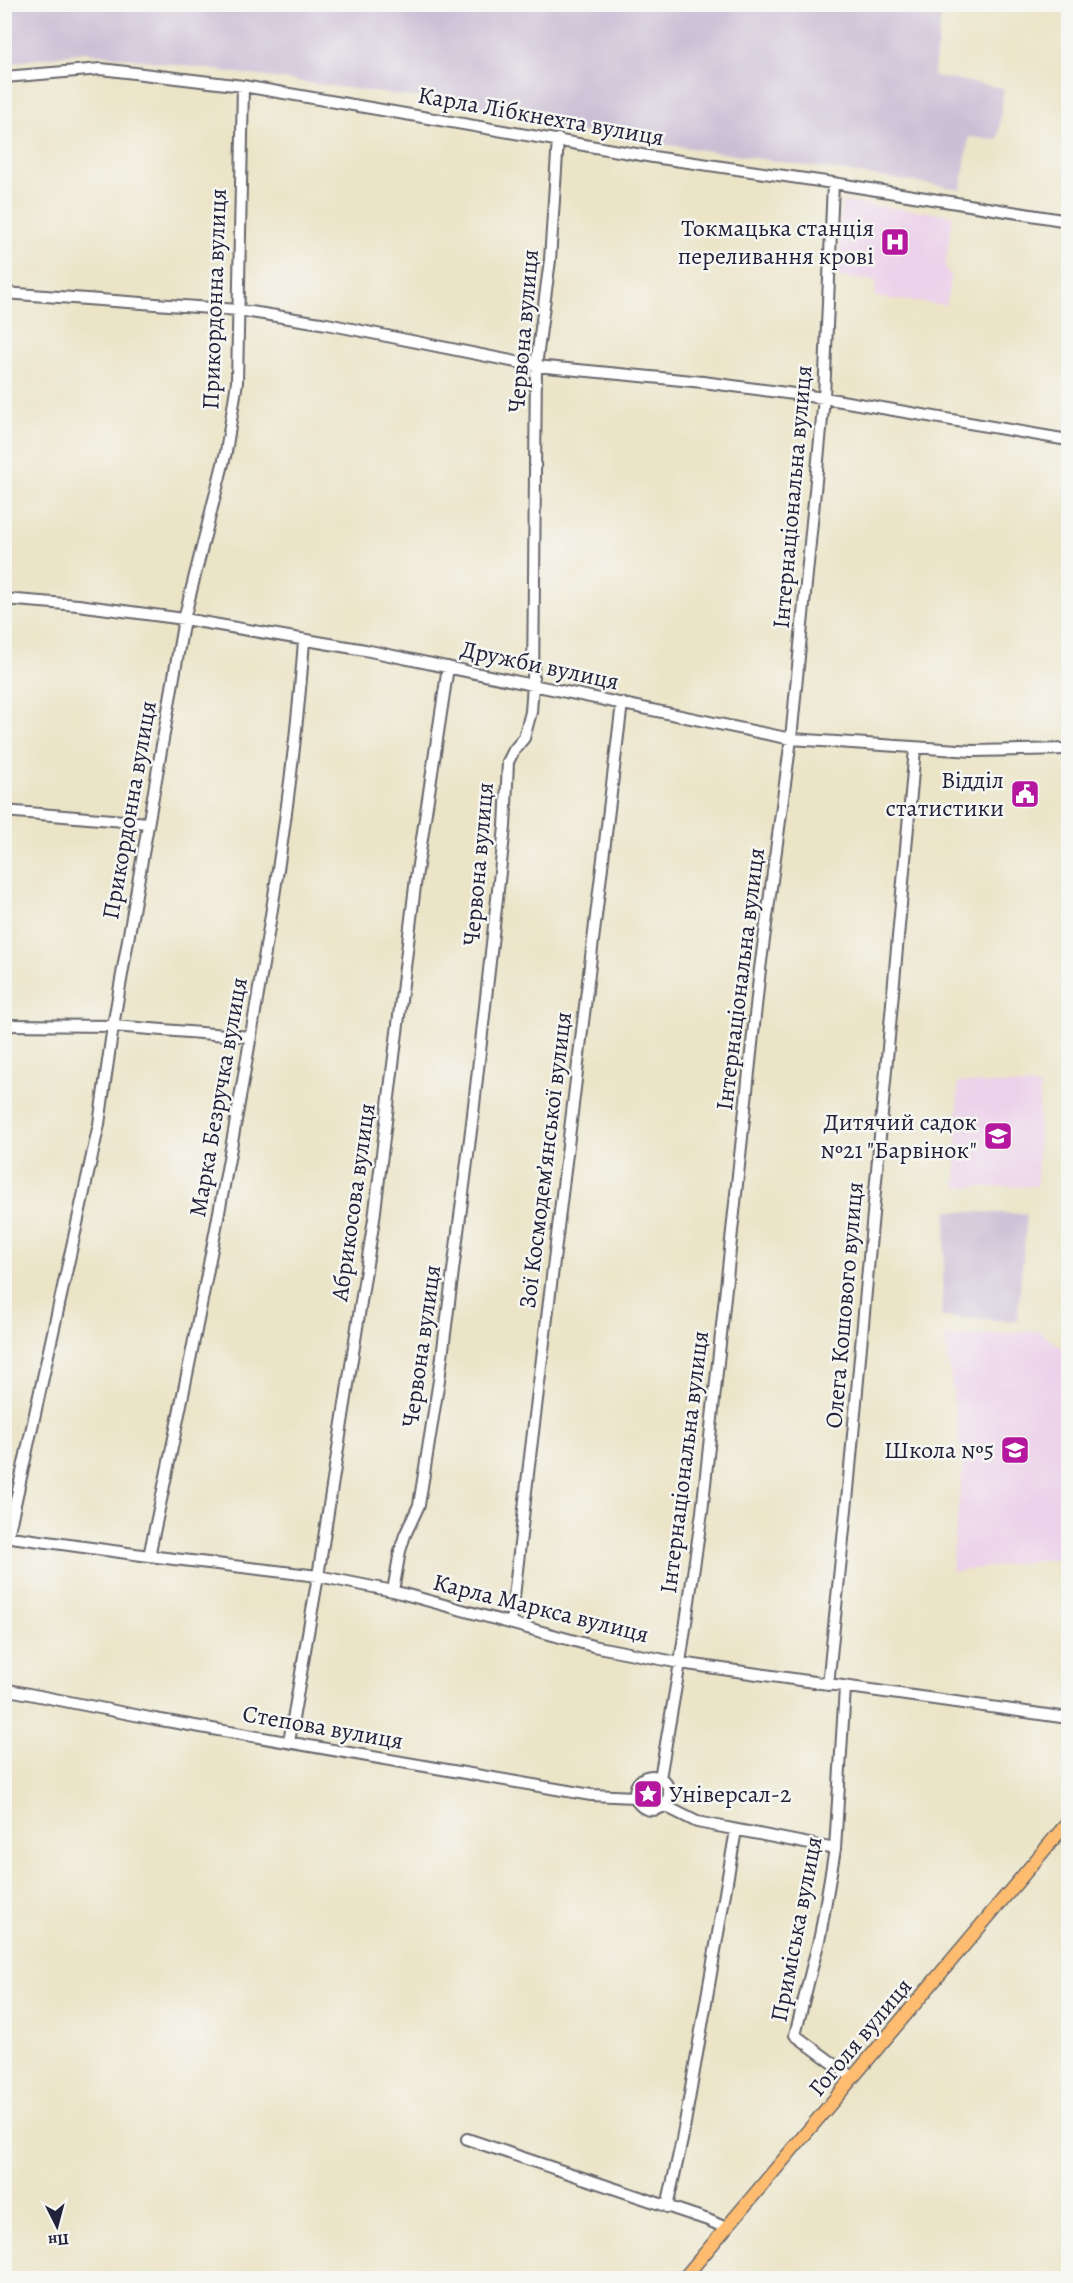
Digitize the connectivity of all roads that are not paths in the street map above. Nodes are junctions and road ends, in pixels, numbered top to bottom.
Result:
1 (4, 77) edge
2 (243, 86) junction
3 (558, 139) junction
4 (833, 183) junction
5 (1068, 221) edge
6 (4, 293) edge
7 (238, 310) junction
8 (536, 366) junction
9 (824, 398) junction
10 (1068, 440) edge
11 (4, 599) edge
12 (184, 619) junction
13 (304, 641) junction
14 (448, 667) junction
15 (533, 684) junction
16 (622, 703) junction
17 (791, 739) junction
18 (915, 749) junction
19 (1068, 749) edge
20 (4, 811) edge
21 (148, 823) junction
22 (4, 1025) edge
23 (113, 1026) junction
24 (251, 1036) junction
25 (6, 1536) edge
26 (148, 1556) junction
27 (318, 1576) junction
28 (393, 1591) junction
29 (511, 1623) junction
30 (680, 1663) junction
31 (828, 1685) junction
32 (845, 1688) junction
33 (4, 1689) edge
34 (1068, 1718) edge
35 (289, 1742) junction
36 (660, 1778) junction
37 (635, 1797) junction
38 (663, 1805) junction
39 (1068, 1822) edge
40 (736, 1830) junction
41 (835, 1849) junction
42 (853, 2078) junction
43 (467, 2139) dead end
44 (667, 2207) junction
45 (726, 2228) junction
46 (684, 2278) edge

1 - 2 street, Карла Лібкнехта вулиця
2 - 3 street, Карла Лібкнехта вулиця
2 - 7 street, Прикордонна вулиця
3 - 4 street, Карла Лібкнехта вулиця
3 - 8 street, Червона вулиця
4 - 5 street, Карла Лібкнехта вулиця
4 - 9 street, Інтернаціональна вулиця
6 - 7 street
7 - 8 street
7 - 12 street, Прикордонна вулиця
8 - 9 street
8 - 15 street, Червона вулиця
9 - 10 street
9 - 17 street, Інтернаціональна вулиця
11 - 12 street, Дружби вулиця
12 - 13 street, Дружби вулиця
12 - 21 street, Прикордонна вулиця
13 - 14 street, Дружби вулиця
13 - 24 street, Марка Безручка вулиця
14 - 15 street, Дружби вулиця
14 - 27 street, Абрикосова вулиця
15 - 16 street, Дружби вулиця
15 - 28 street, Червона вулиця
16 - 17 street, Дружби вулиця
16 - 29 street, Зої Космодем’янської вулиця
17 - 18 street, Дружби вулиця
17 - 30 street, Інтернаціональна вулиця
18 - 19 street, Дружби вулиця
18 - 31 street, Олега Кошового вулиця
20 - 21 street
21 - 23 street, Прикордонна вулиця
22 - 23 street
23 - 24 street
23 - 25 street, Прикордонна вулиця
24 - 26 street, Марка Безручка вулиця
25 - 26 street, Карла Маркса вулиця
26 - 27 street, Карла Маркса вулиця
27 - 28 street, Карла Маркса вулиця
27 - 35 street, Абрикосова вулиця
28 - 29 street, Карла Маркса вулиця
29 - 30 street, Карла Маркса вулиця
30 - 31 street, Карла Маркса вулиця
30 - 36 street, Інтернаціональна вулиця
31 - 32 street, Карла Маркса вулиця
32 - 34 street, Карла Маркса вулиця
32 - 41 street, Приміська вулиця
33 - 35 street, Степова вулиця
35 - 37 street, Степова вулиця
36 - 37 street
36 - 38 street
37 - 38 street
38 - 40 street
39 - 42 main road, Гоголя вулиця
40 - 41 street
40 - 44 street
41 - 42 street, Приміська вулиця
42 - 45 main road, Гоголя вулиця
43 - 44 street
44 - 45 street
45 - 46 main road, Гоголя вулиця

